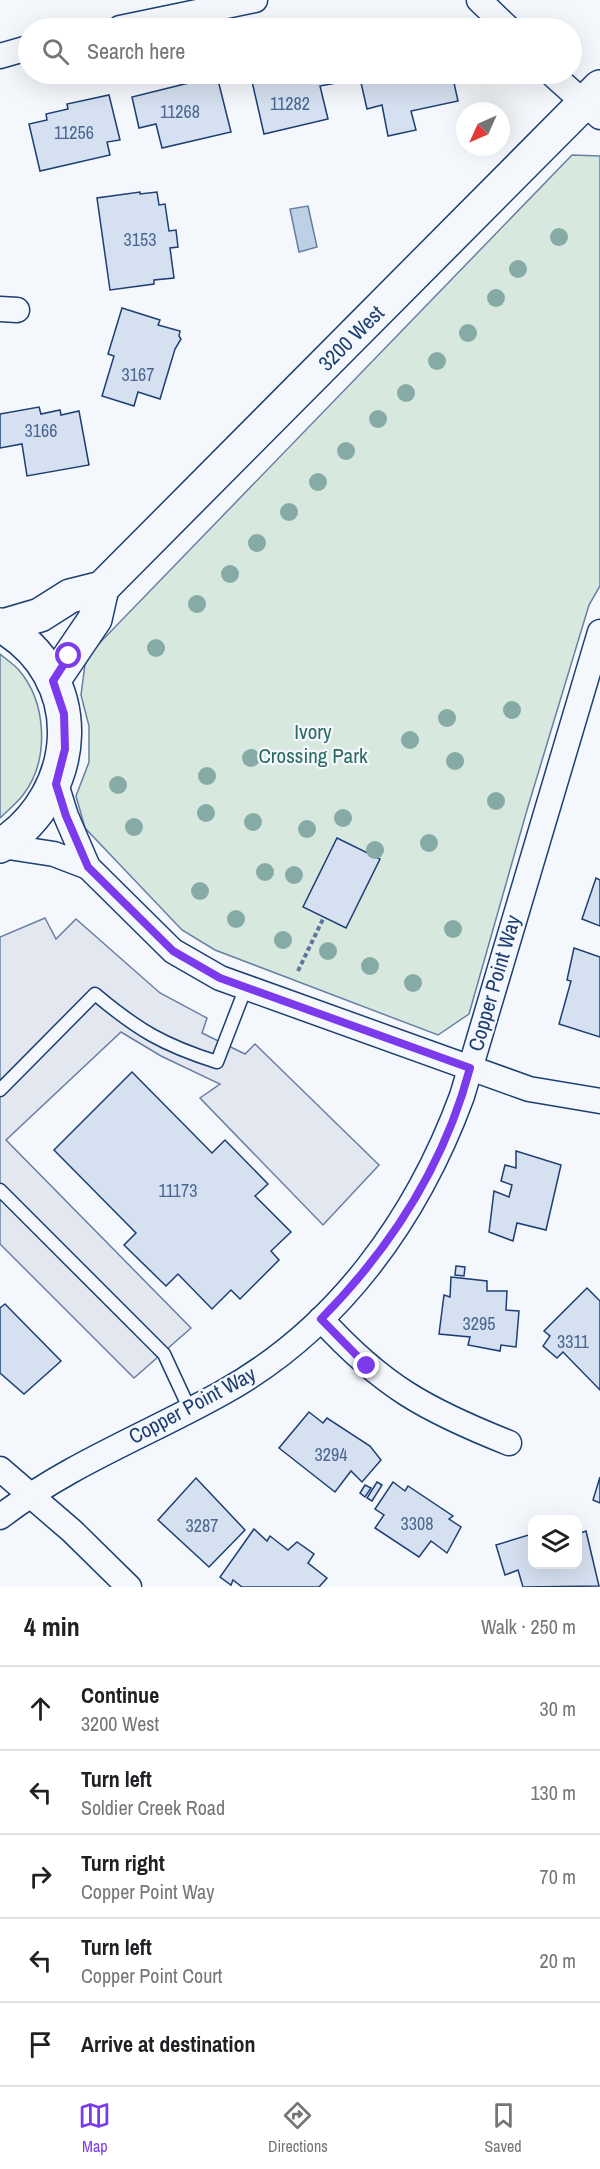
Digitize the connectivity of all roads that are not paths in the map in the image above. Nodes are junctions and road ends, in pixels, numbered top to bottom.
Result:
1 (255, 0) edge
2 (479, 0) edge
3 (168, 18) edge
4 (498, 18) edge
5 (18, 51) edge
6 (0, 56) edge
7 (567, 84) edge
8 (595, 102) edge
9 (102, 588) junction
10 (1, 625) edge
11 (598, 641) edge
12 (53, 681) junction
13 (56, 784) junction
14 (1, 846) edge
15 (88, 867) junction
16 (246, 987) junction
17 (470, 1068) junction
18 (0, 1090) edge
19 (600, 1101) edge
20 (0, 1190) edge
21 (321, 1319) junction
22 (190, 1410) junction
23 (509, 1443) dead end
24 (0, 1469) edge
25 (32, 1496) junction
26 (0, 1517) edge
27 (129, 1587) edge

1 - 3 street
2 - 4 street
5 - 6 street
7 - 8 street
8 - 9 street, 3200 West
9 - 10 street
9 - 12 street
10 - 12 street
11 - 17 street, Copper Point Way
12 - 13 street
13 - 14 street
13 - 15 street
14 - 15 street
15 - 16 street
16 - 17 street
16 - 18 lane
17 - 19 street
17 - 21 street, Copper Point Way
20 - 22 lane
21 - 22 street, Copper Point Way
21 - 23 street
22 - 25 street, Copper Point Way
24 - 25 street
25 - 26 street, Copper Point Way
25 - 27 street

